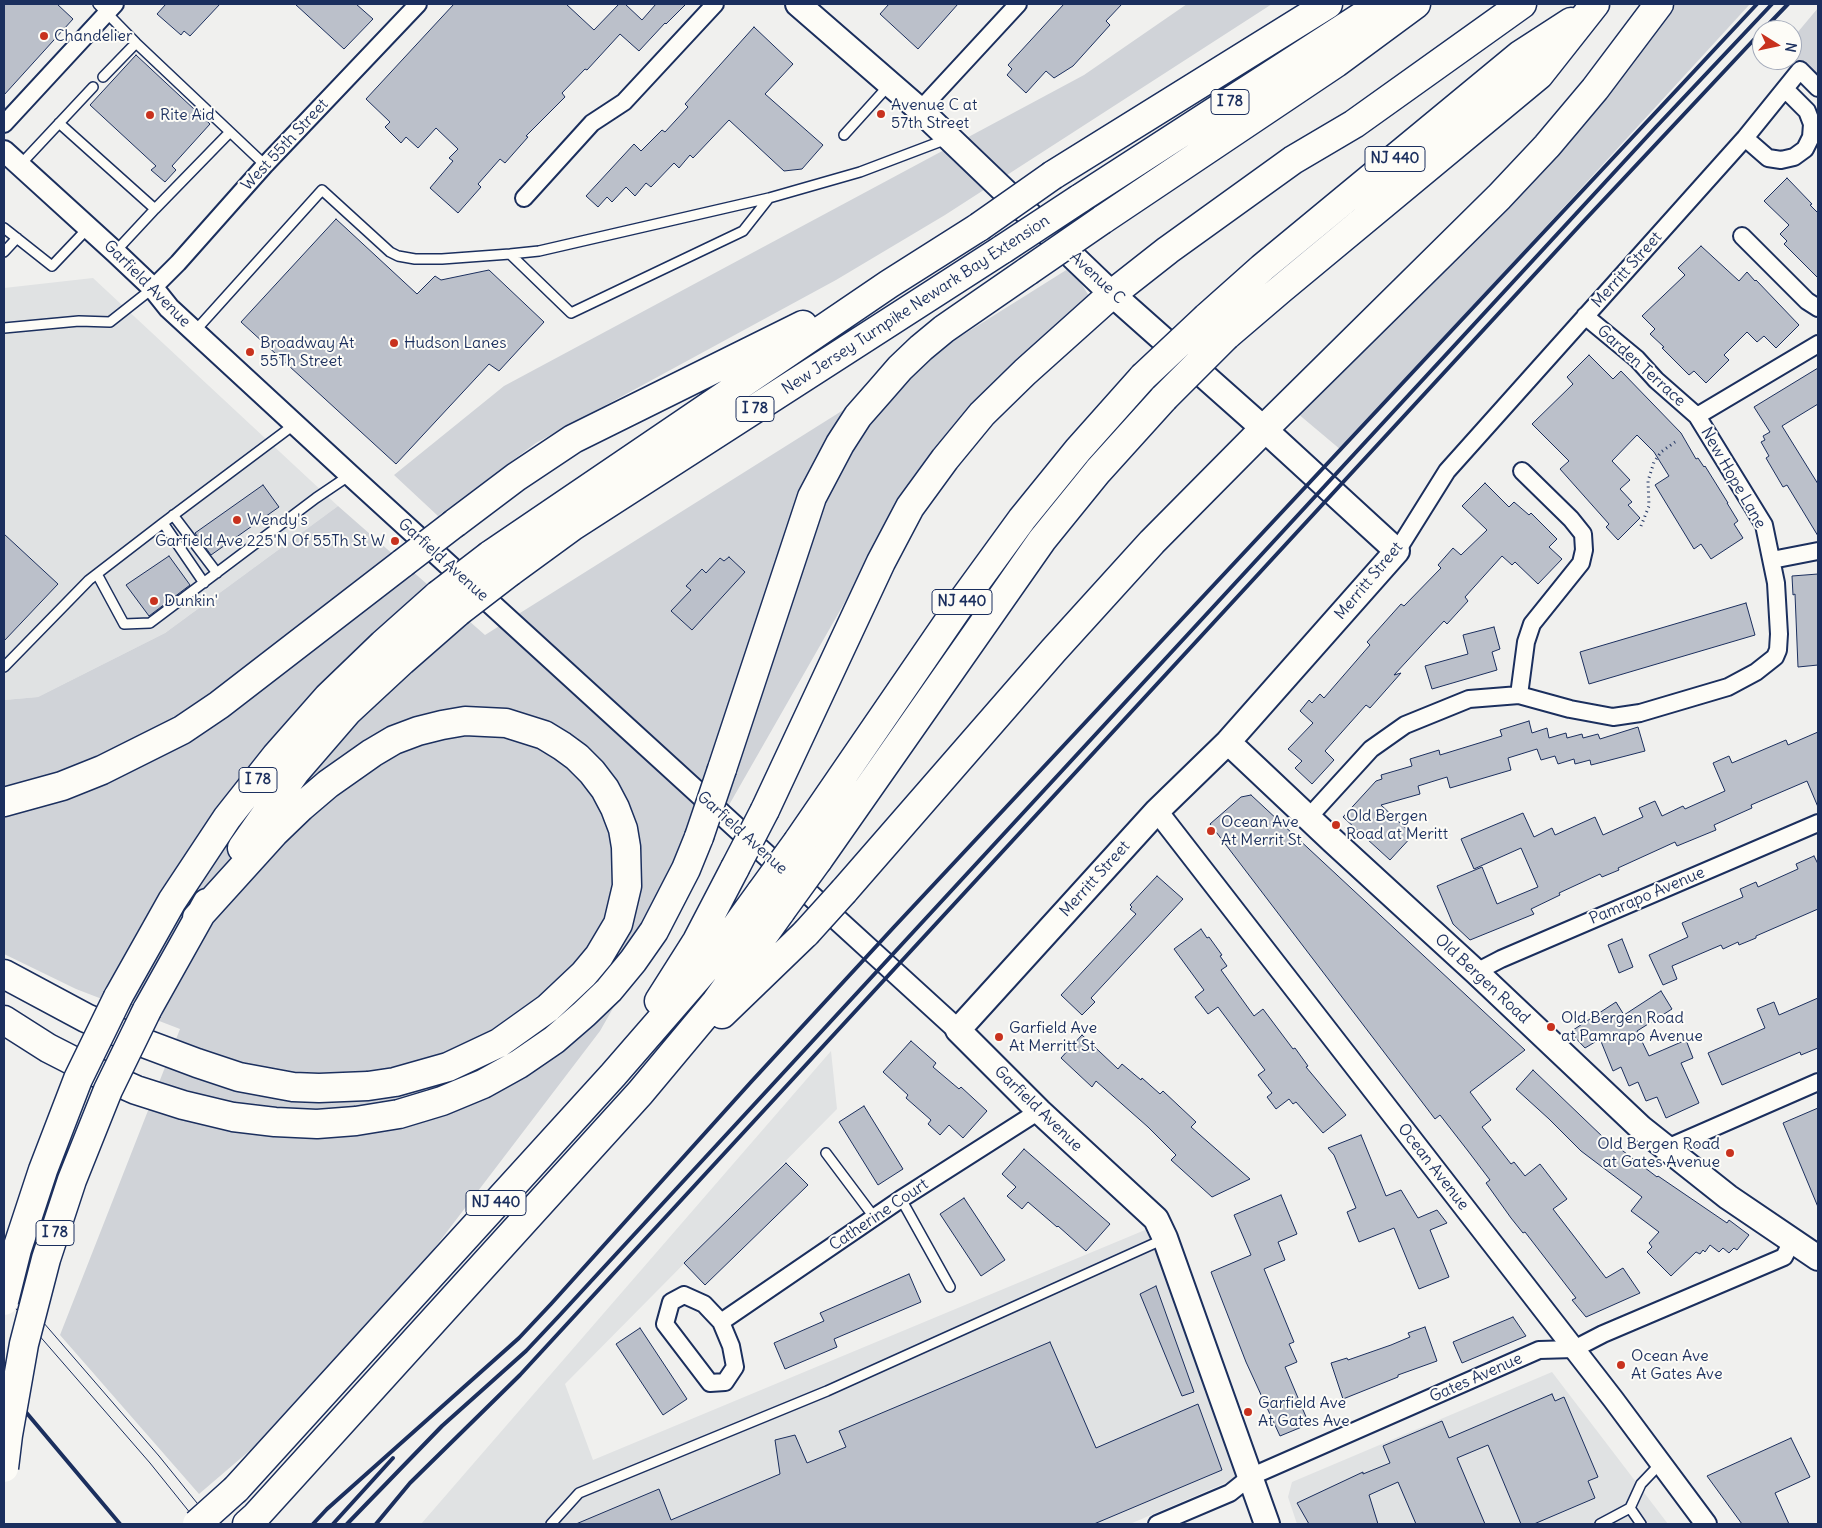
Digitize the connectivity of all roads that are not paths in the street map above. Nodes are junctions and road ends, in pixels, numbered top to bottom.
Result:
1 (418, 4) edge
2 (715, 4) edge
3 (798, 4) edge
4 (1018, 4) edge
5 (1328, 4) edge
6 (1381, 4) edge
7 (1416, 4) edge
8 (1492, 4) edge
9 (1522, 4) edge
10 (1659, 4) edge
11 (107, 6) edge
12 (1592, 7) edge
13 (136, 43) junction
14 (103, 77) dead end
15 (890, 84) junction
16 (93, 87) dead end
17 (1818, 88) edge
18 (1785, 89) junction
19 (920, 110) junction
20 (59, 123) junction
21 (4, 124) edge
22 (230, 132) junction
23 (844, 135) dead end
24 (950, 138) junction
25 (1744, 138) junction
26 (4, 151) edge
27 (1293, 160) junction
28 (20, 165) junction
29 (265, 165) junction
30 (524, 198) dead end
31 (768, 198) junction
32 (155, 209) junction
33 (89, 227) junction
34 (4, 228) edge
35 (1742, 236) dead end
36 (17, 238) junction
37 (4, 252) edge
38 (115, 252) junction
39 (510, 254) junction
40 (889, 284) junction
41 (153, 288) junction
42 (1112, 294) junction
43 (1818, 308) edge
44 (1585, 316) junction
45 (4, 328) edge
46 (194, 331) junction
47 (1818, 344) edge
48 (1697, 416) junction
49 (295, 424) junction
50 (1264, 429) junction
51 (1522, 471) dead end
52 (350, 476) junction
53 (173, 515) junction
54 (163, 523) junction
55 (1397, 551) junction
56 (1818, 551) edge
57 (1772, 560) junction
58 (500, 564) junction
59 (217, 573) junction
60 (97, 574) junction
61 (204, 583) junction
62 (448, 604) junction
63 (4, 667) edge
64 (1519, 695) junction
65 (1228, 742) junction
66 (4, 802) edge
67 (1157, 811) junction
68 (1308, 818) junction
69 (1818, 823) edge
70 (197, 918) junction
71 (1476, 972) junction
72 (4, 974) edge
73 (4, 1020) edge
74 (958, 1030) junction
75 (613, 1074) junction
76 (1818, 1082) edge
77 (640, 1093) junction
78 (1039, 1111) junction
79 (1667, 1148) junction
80 (826, 1153) dead end
81 (901, 1199) junction
82 (874, 1217) junction
83 (1165, 1238) junction
84 (1792, 1241) junction
85 (1818, 1258) edge
86 (950, 1287) dead end
87 (4, 1301) edge
88 (721, 1322) junction
89 (1574, 1348) junction
90 (1662, 1463) junction
91 (4, 1468) edge
92 (1250, 1477) junction
93 (1630, 1508) junction
94 (252, 1520) edge
95 (197, 1524) edge
96 (551, 1524) edge
97 (1157, 1524) edge
98 (1267, 1524) edge
99 (1600, 1524) edge
100 (1641, 1524) edge
101 (1706, 1524) edge

1 - 29 street, West 55th Street
2 - 30 street
3 - 15 main road, Avenue C
4 - 19 street
5 - 40 highway, New Jersey Turnpike Newark Bay Extension / I 78, bridge
6 - 58 highway, New Jersey Turnpike Newark Bay Extension / I 78, bridge
7 - 73 highway, bridge
8 - 27 highway
9 - 27 highway
10 - 50 highway
11 - 13 lane
11 - 21 street
12 - 75 highway, NJ 440, bridge
12 - 77 highway, NJ 440, bridge
13 - 14 lane
13 - 22 lane
15 - 19 main road, Avenue C
15 - 23 lane
16 - 20 lane
17 - 18 street, Merritt Street
18 - 25 street, Merritt Street
18 - 25 street
19 - 24 main road, Avenue C
20 - 28 lane
20 - 32 lane
22 - 29 lane
22 - 32 lane
24 - 31 lane
24 - 42 main road, Avenue C
25 - 44 street, Merritt Street
26 - 28 street, Garfield Avenue
27 - 42 highway
28 - 33 street, Garfield Avenue
29 - 41 street, West 55th Street
31 - 39 lane
31 - 39 lane
32 - 38 lane
33 - 36 lane
33 - 38 street, Garfield Avenue
34 - 36 lane
35 - 43 street
36 - 37 lane
38 - 41 street, Garfield Avenue
39 - 46 lane
40 - 58 highway, New Jersey Turnpike Newark Bay Extension / I 78
40 - 66 highway, bridge
41 - 45 lane
41 - 46 street, Garfield Avenue
42 - 50 main road, Avenue C
42 - 75 highway, bridge
44 - 48 street, Garden Terrace
44 - 55 street, Merritt Street
46 - 49 street, Garfield Avenue
47 - 48 street, New Hope Lane
48 - 57 street, New Hope Lane
49 - 52 street, Garfield Avenue
49 - 53 lane
50 - 55 main road, Avenue C
50 - 77 highway, bridge
51 - 64 street
52 - 59 lane
52 - 74 street, Garfield Avenue
53 - 54 lane
53 - 59 lane
54 - 60 lane
54 - 61 lane
55 - 65 main road, Merritt Street
56 - 57 street
57 - 64 street, New Hope Lane
58 - 62 highway, New Jersey Turnpike Newark Bay Extension / I 78, bridge
59 - 61 lane
60 - 61 lane
60 - 63 lane
62 - 70 highway, New Jersey Turnpike Newark Bay Extension / I 78
62 - 87 highway, New Jersey Turnpike Newark Bay Extension / I 78, bridge
64 - 68 street, New Hope Lane
65 - 67 main road, Merritt Street
65 - 68 main road, Old Bergen Road
67 - 74 main road, Merritt Street
67 - 89 street, Ocean Avenue
68 - 71 main road, Old Bergen Road
69 - 71 street, Pamrapo Avenue
70 - 72 highway
70 - 91 highway, New Jersey Turnpike Newark Bay Extension / I 78, bridge
71 - 79 main road, Old Bergen Road
74 - 78 main road, Garfield Avenue
75 - 95 highway, NJ 440, bridge
76 - 79 street
77 - 94 highway, NJ 440
78 - 81 street, Catherine Court
78 - 83 main road, Garfield Avenue
79 - 84 main road, Old Bergen Road
80 - 82 lane
81 - 82 street, Catherine Court
81 - 86 lane
82 - 88 street, Catherine Court
83 - 92 main road, Garfield Avenue
83 - 96 lane
84 - 85 main road, Old Bergen Road
84 - 89 street, Gates Avenue
88 - 88 street
89 - 90 street, Ocean Avenue
89 - 92 street, Gates Avenue
90 - 93 lane
90 - 101 street, Ocean Avenue
92 - 97 street, Gates Avenue
92 - 98 main road, Garfield Avenue
93 - 99 lane
93 - 100 lane

